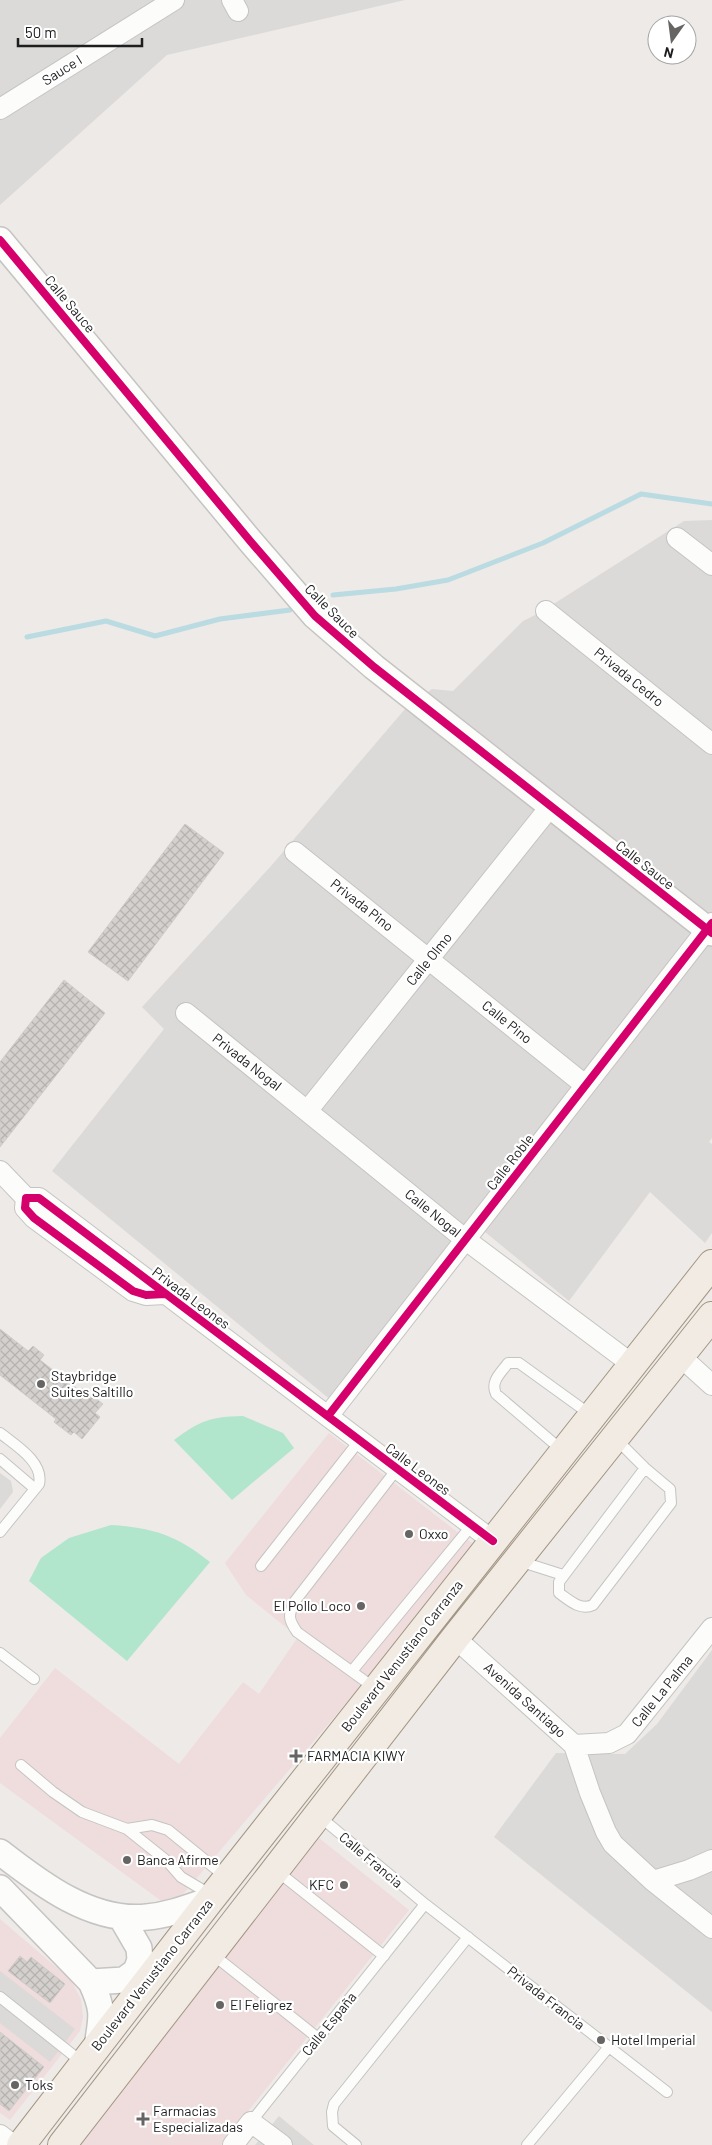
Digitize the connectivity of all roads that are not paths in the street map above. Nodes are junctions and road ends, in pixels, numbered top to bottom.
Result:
1 (174, 0) edge
2 (0, 109) edge
3 (0, 240) edge
4 (677, 538) dead end
5 (712, 565) edge
6 (546, 611) dead end
7 (712, 744) edge
8 (550, 807) junction
9 (295, 852) dead end
10 (710, 929) edge
11 (429, 958) junction
12 (186, 1013) dead end
13 (585, 1085) junction
14 (308, 1110) junction
15 (0, 1171) edge
16 (466, 1240) junction
17 (712, 1264) edge
18 (712, 1316) edge
19 (680, 1356) junction
20 (633, 1365) junction
21 (712, 1385) edge
22 (328, 1416) junction
23 (592, 1416) junction
24 (0, 1433) edge
25 (616, 1438) junction
26 (359, 1440) junction
27 (564, 1452) junction
28 (0, 1459) edge
29 (645, 1468) junction
30 (397, 1469) junction
31 (34, 1488) junction
32 (0, 1532) edge
33 (483, 1533) junction
34 (518, 1560) junction
35 (261, 1566) dead end
36 (563, 1575) junction
37 (712, 1628) edge
38 (455, 1638) junction
39 (0, 1652) edge
40 (352, 1670) junction
41 (34, 1679) dead end
42 (376, 1689) junction
43 (574, 1745) junction
44 (21, 1765) dead end
45 (318, 1815) junction
46 (127, 1829) junction
47 (0, 1852) edge
48 (712, 1860) edge
49 (275, 1870) junction
50 (653, 1881) junction
51 (0, 1888) edge
52 (217, 1891) junction
53 (425, 1904) junction
54 (121, 1917) junction
55 (712, 1928) edge
56 (468, 1937) junction
57 (211, 1953) junction
58 (384, 1956) junction
59 (90, 1982) junction
60 (0, 1997) edge
61 (318, 2038) junction
62 (608, 2048) junction
63 (90, 2055) junction
64 (667, 2092) dead end
65 (251, 2122) junction
66 (0, 2135) edge
67 (13, 2145) edge
68 (21, 2145) edge
69 (62, 2145) edge
70 (233, 2145) edge
71 (282, 2145) edge
72 (356, 2145) edge
73 (527, 2145) edge

1 - 2 street, Sauce I
3 - 8 street, Calle Sauce
4 - 5 street
6 - 7 street, Privada Cedro
8 - 10 street, Calle Sauce
8 - 11 street, Calle Olmo
9 - 11 street, Privada Pino
10 - 13 street, Calle Roble
11 - 13 street, Calle Pino
11 - 14 street, Calle Olmo
12 - 14 street, Privada Nogal
13 - 16 street, Calle Roble
14 - 16 street, Calle Nogal
15 - 22 street, Privada Leones
16 - 20 street, Calle Nogal
16 - 22 street, Calle Roble
17 - 20 main road, Boulevard Venustiano Carranza
18 - 19 main road
19 - 21 street
19 - 25 main road
20 - 23 main road, Boulevard Venustiano Carranza
22 - 26 street, Calle Leones
23 - 27 main road, Boulevard Venustiano Carranza
23 - 27 lane
24 - 31 lane
25 - 29 lane
25 - 34 main road
26 - 30 street, Calle Leones
26 - 35 lane
27 - 33 main road, Boulevard Venustiano Carranza
28 - 31 lane
29 - 36 lane
29 - 36 lane
30 - 33 street, Calle Leones
30 - 40 lane
31 - 32 lane
33 - 40 lane
33 - 42 main road, Boulevard Venustiano Carranza
34 - 36 lane
34 - 38 main road
37 - 43 street, Calle La Palma
38 - 43 street, Avenida Santiago
38 - 45 main road
39 - 41 lane
40 - 42 lane
42 - 52 main road, Boulevard Venustiano Carranza
43 - 50 street, Avenida Santiago
44 - 46 lane
45 - 49 main road
45 - 53 lane, Calle Francia
46 - 52 lane
46 - 52 lane
47 - 54 street
48 - 50 street
49 - 57 main road
49 - 58 lane
50 - 55 street, Avenida Santiago
51 - 59 street
52 - 54 street
52 - 63 main road, Boulevard Venustiano Carranza
53 - 56 lane, Privada Francia
53 - 58 lane, Calle España
54 - 59 street
56 - 62 lane, Privada Francia
56 - 72 lane
57 - 61 lane
57 - 69 main road
58 - 61 lane, Calle España
59 - 63 street
60 - 63 lane
61 - 65 lane, Calle España
62 - 64 lane, Privada Francia
62 - 73 lane
63 - 68 main road, Boulevard Venustiano Carranza
65 - 70 street, Calle España
65 - 71 street
66 - 67 street

